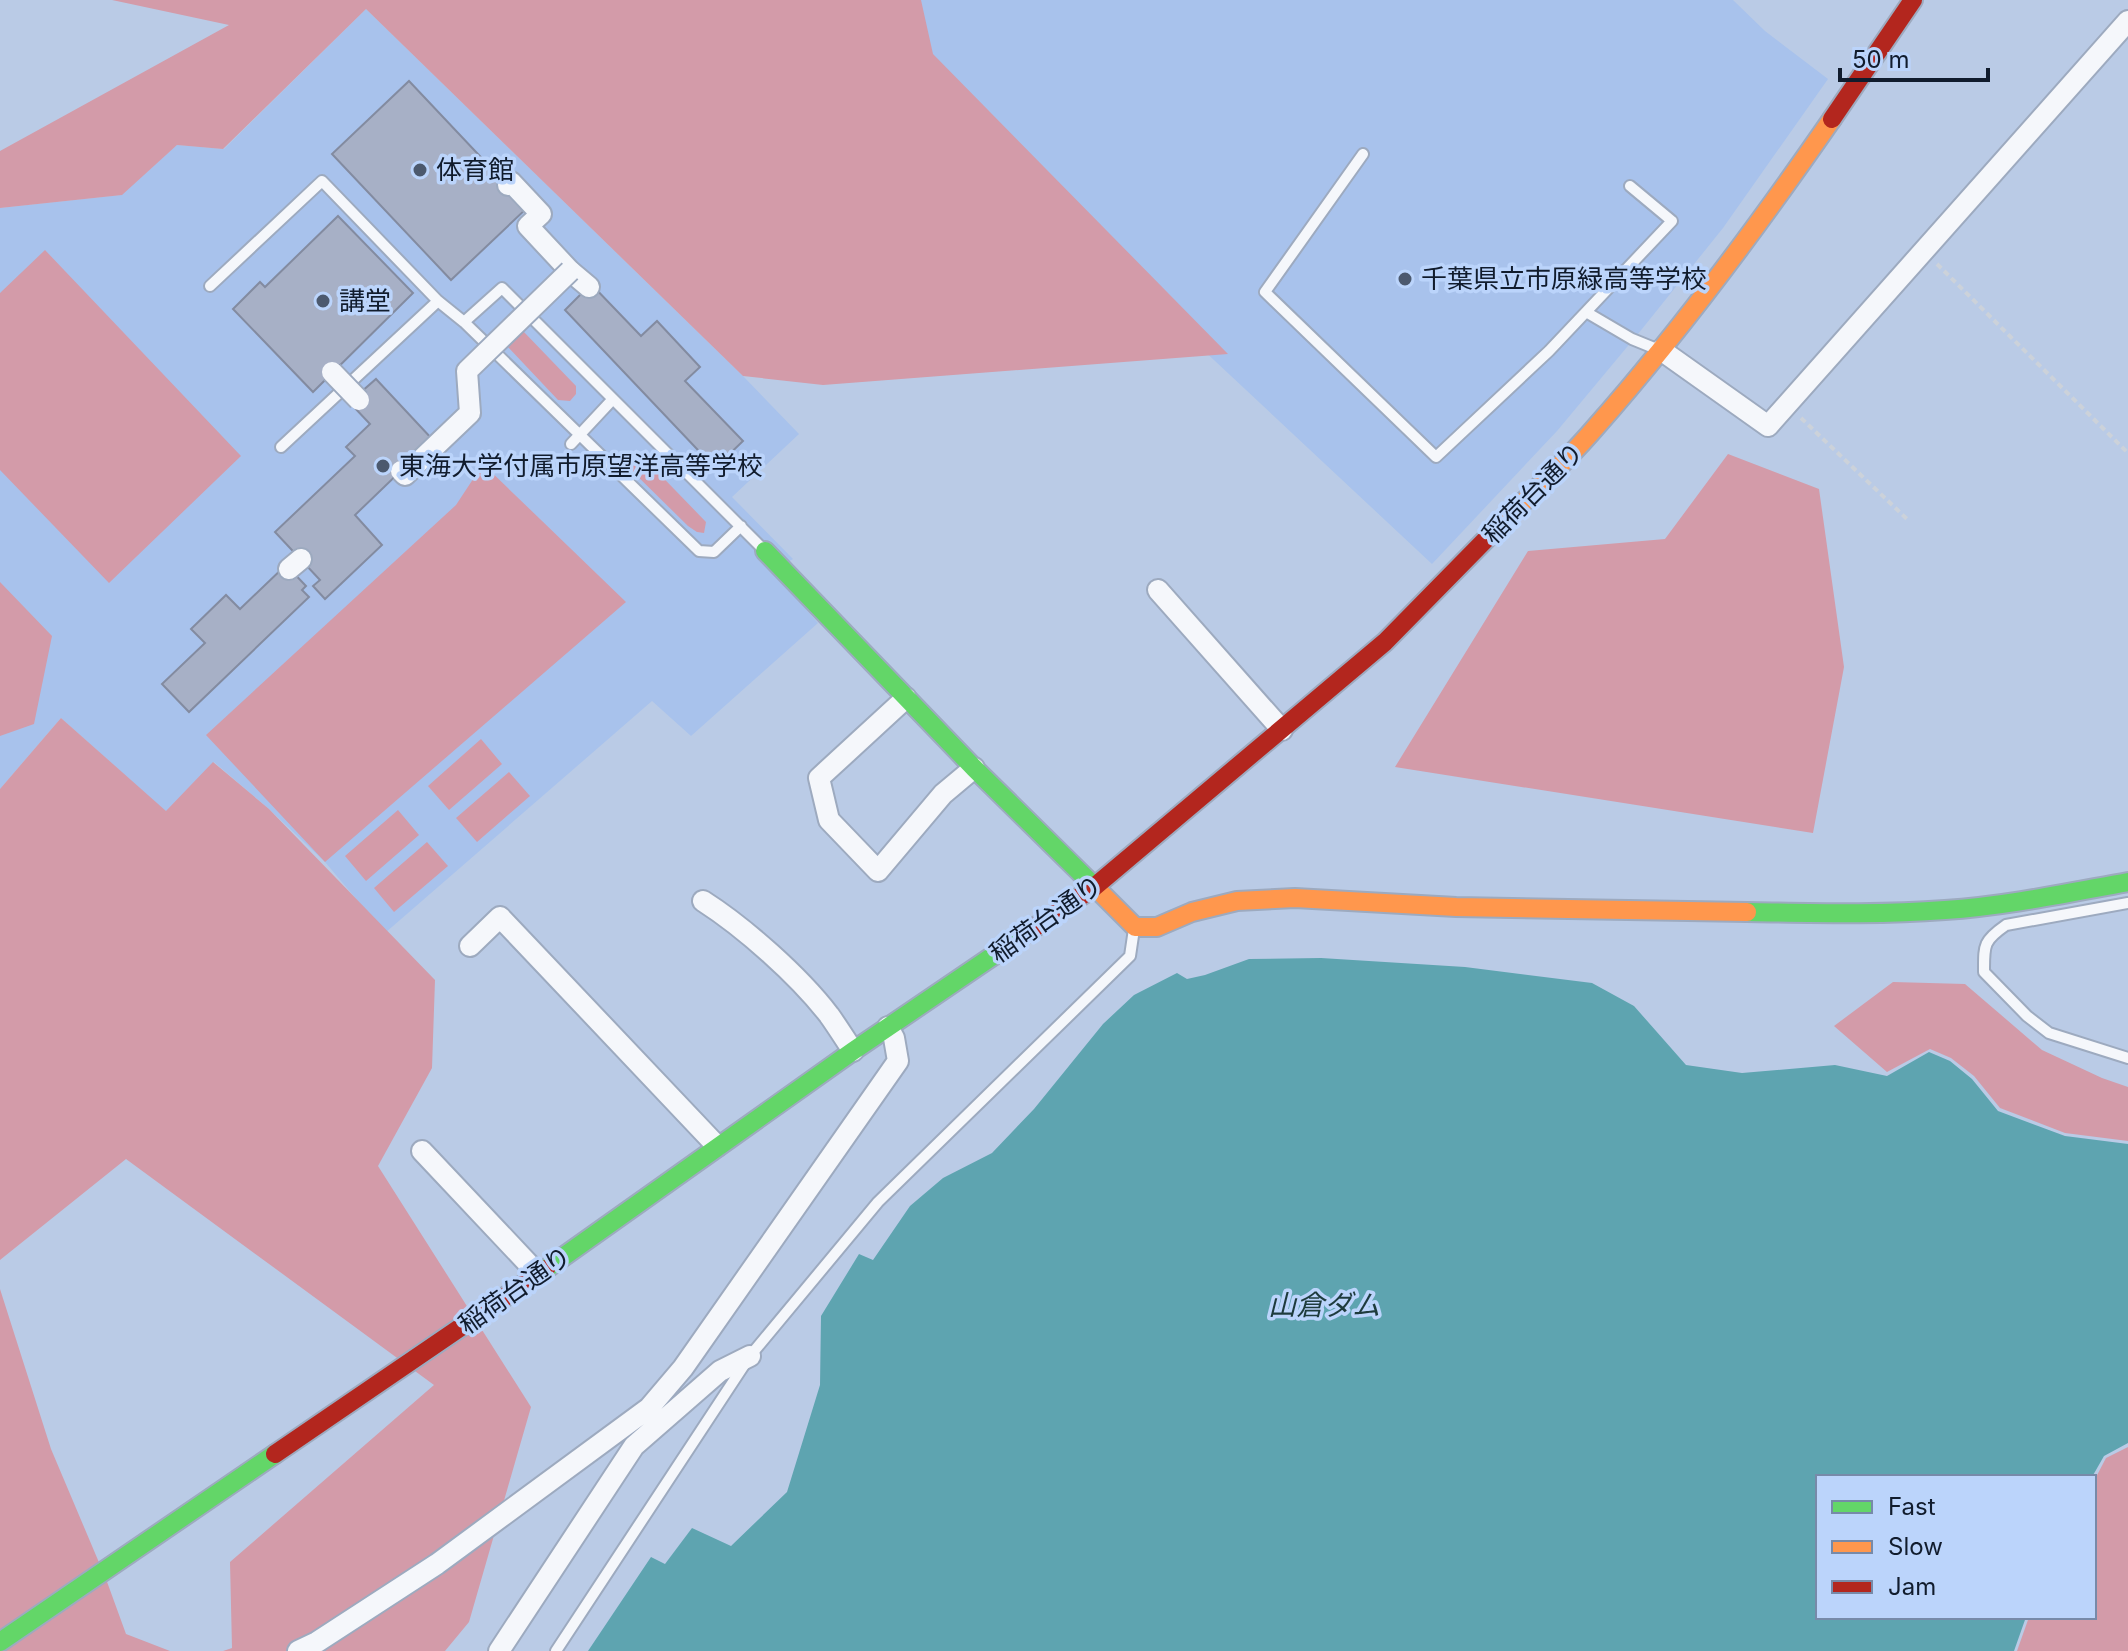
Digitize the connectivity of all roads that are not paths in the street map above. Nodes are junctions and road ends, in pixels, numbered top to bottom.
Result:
1 (1913, 0) edge
2 (2128, 21) edge
3 (1363, 154) dead end
4 (508, 185) dead end
5 (1630, 186) dead end
6 (570, 271) junction
7 (210, 286) dead end
8 (589, 287) dead end
9 (438, 301) junction
10 (1586, 312) junction
11 (464, 322) junction
12 (1661, 350) junction
13 (332, 372) dead end
14 (613, 399) junction
15 (359, 400) dead end
16 (580, 435) junction
17 (571, 444) dead end
18 (281, 447) dead end
19 (401, 471) dead end
20 (741, 526) junction
21 (765, 551) joint
22 (1158, 590) dead end
23 (906, 698) junction
24 (1282, 730) junction
25 (974, 768) junction
26 (2128, 882) edge
27 (1093, 888) junction
28 (703, 901) dead end
29 (2128, 903) edge
30 (1135, 927) junction
31 (470, 946) dead end
32 (888, 1027) junction
33 (853, 1051) junction
34 (2128, 1058) edge
35 (717, 1146) junction
36 (422, 1151) dead end
37 (538, 1274) junction
38 (750, 1356) junction
39 (0, 1642) edge
40 (298, 1651) edge
41 (499, 1651) edge
42 (556, 1651) edge

1 - 12 street, 稲荷台通り
2 - 12 street
3 - 10 lane
4 - 6 street
5 - 10 lane
6 - 8 street
6 - 19 street, bridge
7 - 9 lane
9 - 11 lane
9 - 18 lane
10 - 12 lane
11 - 14 lane
11 - 16 lane
12 - 24 street, 稲荷台通り
13 - 15 street, bridge
14 - 16 lane
14 - 20 lane
16 - 17 lane
16 - 20 lane
20 - 21 lane
21 - 23 street
22 - 24 street
23 - 25 street
23 - 25 street
24 - 27 street, 稲荷台通り
25 - 27 street
26 - 30 street
27 - 30 street
27 - 32 street, 稲荷台通り
28 - 33 street
29 - 34 lane
30 - 38 lane
31 - 35 street
32 - 33 street, 稲荷台通り
32 - 40 street
33 - 35 street, 稲荷台通り
35 - 37 street, 稲荷台通り
36 - 37 street
37 - 39 street, 稲荷台通り
38 - 41 street
38 - 42 lane

